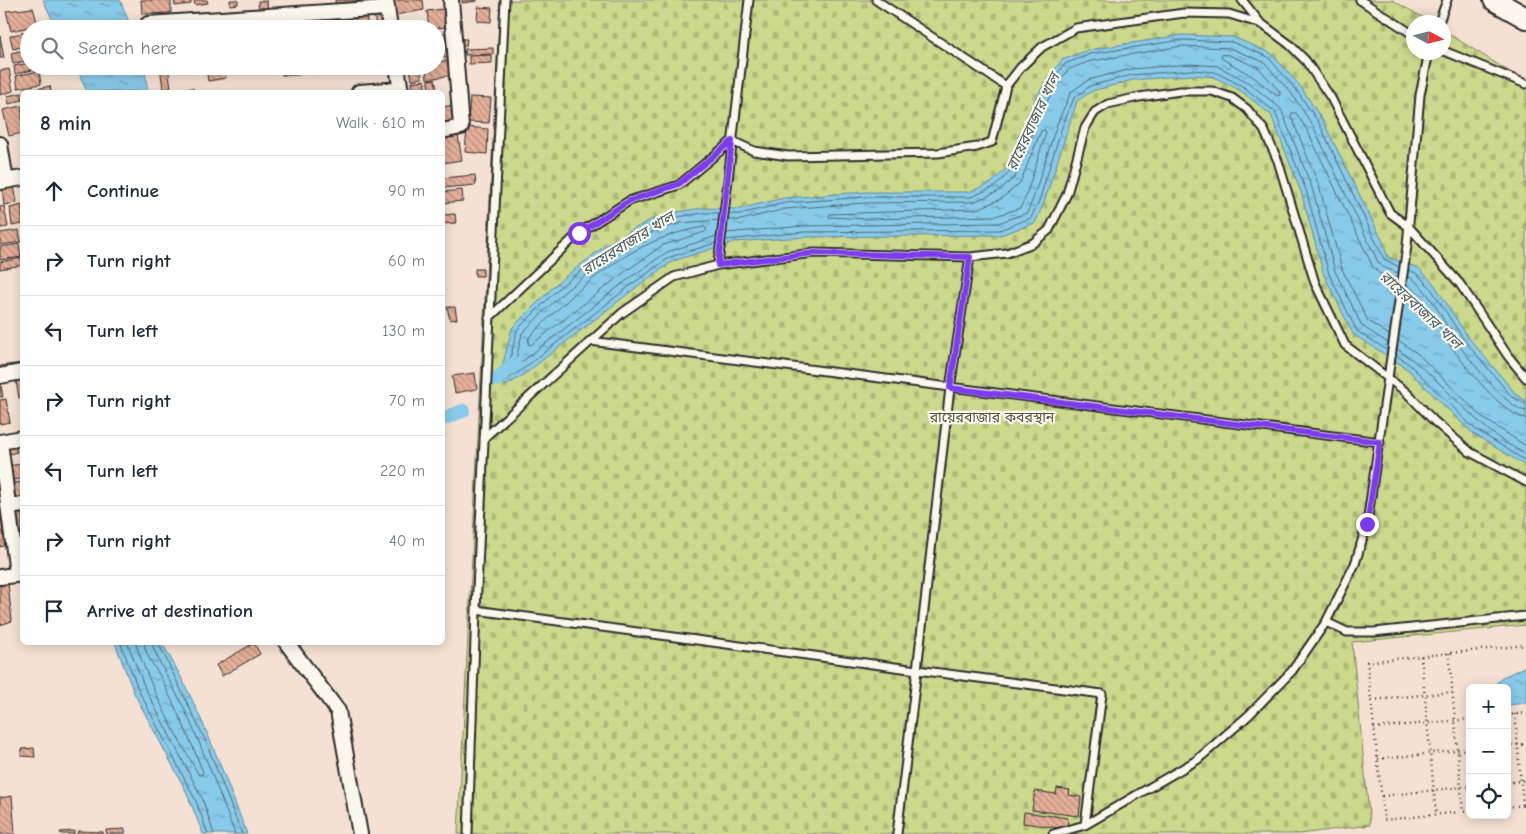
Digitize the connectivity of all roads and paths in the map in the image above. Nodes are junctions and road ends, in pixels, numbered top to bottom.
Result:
1 (451, 0) edge
2 (505, 0) edge
3 (749, 0) edge
4 (876, 0) edge
5 (1242, 0) edge
6 (1360, 0) edge
7 (1447, 0) edge
8 (1494, 0) edge
9 (386, 4) edge
10 (1442, 15) edge
11 (1526, 18) edge
12 (196, 20) edge
13 (389, 20) edge
14 (1262, 24) junction
15 (1406, 29) edge
16 (1451, 54) edge
17 (1427, 60) edge
18 (398, 75) edge
19 (1526, 84) edge
20 (1006, 86) junction
21 (401, 90) edge
22 (445, 130) edge
23 (732, 141) junction
24 (0, 144) edge
25 (20, 178) edge
26 (3, 181) edge
27 (1409, 226) junction
28 (970, 257) junction
29 (718, 265) junction
30 (489, 318) junction
31 (590, 341) junction
32 (20, 372) edge
33 (0, 376) edge
34 (1526, 378) edge
35 (1388, 379) junction
36 (950, 388) junction
37 (20, 438) edge
38 (484, 438) junction
39 (0, 442) edge
40 (1380, 442) junction
41 (1526, 482) edge
42 (16, 506) edge
43 (20, 574) edge
44 (0, 577) edge
45 (476, 610) junction
46 (1526, 616) edge
47 (1326, 622) junction
48 (288, 645) edge
49 (1526, 645) edge
50 (1449, 653) junction
51 (1422, 656) junction
52 (917, 670) junction
53 (1452, 692) junction
54 (1425, 694) junction
55 (1371, 700) junction
56 (1526, 713) edge
57 (1511, 714) edge
58 (1515, 714) junction
59 (1466, 719) edge
60 (1455, 720) junction
61 (1428, 723) junction
62 (1374, 728) junction
63 (1526, 744) edge
64 (1518, 745) junction
65 (1511, 746) edge
66 (1466, 749) edge
67 (1458, 750) junction
68 (1430, 753) junction
69 (1378, 759) junction
70 (1526, 780) edge
71 (1521, 781) junction
72 (1511, 782) edge
73 (1466, 786) edge
74 (1461, 787) junction
75 (1434, 790) junction
76 (1382, 796) junction
77 (1524, 806) edge
78 (1511, 807) edge
79 (1463, 812) junction
80 (1466, 812) edge
81 (1436, 815) junction
82 (1085, 825) junction
83 (360, 834) edge
84 (468, 834) edge
85 (897, 834) edge
86 (1053, 834) edge

1 - 22 street
2 - 30 lane
3 - 23 lane
4 - 20 lane
5 - 14 lane
6 - 15 lane
7 - 10 lane
8 - 11 main road
9 - 12 street
9 - 13 street
14 - 20 lane
14 - 27 lane
16 - 19 lane
17 - 27 lane
18 - 21 street
20 - 23 lane
23 - 29 lane
23 - 30 lane
24 - 26 street
25 - 26 street
27 - 34 lane
27 - 35 lane
28 - 29 lane
28 - 35 lane
28 - 36 lane
29 - 31 lane
30 - 38 lane
31 - 36 lane
31 - 38 lane
32 - 33 street
35 - 40 lane
35 - 41 lane
36 - 40 lane
36 - 52 lane
37 - 39 street
38 - 45 lane
39 - 42 street
40 - 47 lane
42 - 43 street
43 - 44 street
45 - 52 lane
45 - 84 lane
46 - 47 lane
47 - 82 lane
48 - 83 street
49 - 50 path
50 - 51 path
50 - 53 path
51 - 54 path
51 - 55 path
52 - 82 lane
52 - 85 lane
53 - 54 path
53 - 60 path
54 - 55 path
54 - 61 path
55 - 62 path
56 - 58 path
57 - 58 path
58 - 64 path
59 - 60 path
60 - 61 path
60 - 67 path
61 - 62 path
61 - 68 path
62 - 69 path
63 - 64 path
64 - 65 path
64 - 71 path
66 - 67 path
67 - 68 path
67 - 74 path
68 - 69 path
68 - 75 path
69 - 76 path
70 - 71 path
71 - 72 path
71 - 77 path
73 - 74 path
74 - 75 path
74 - 79 path
75 - 76 path
75 - 81 path
76 - 81 path
77 - 78 path
79 - 80 path
79 - 81 path
82 - 86 lane

